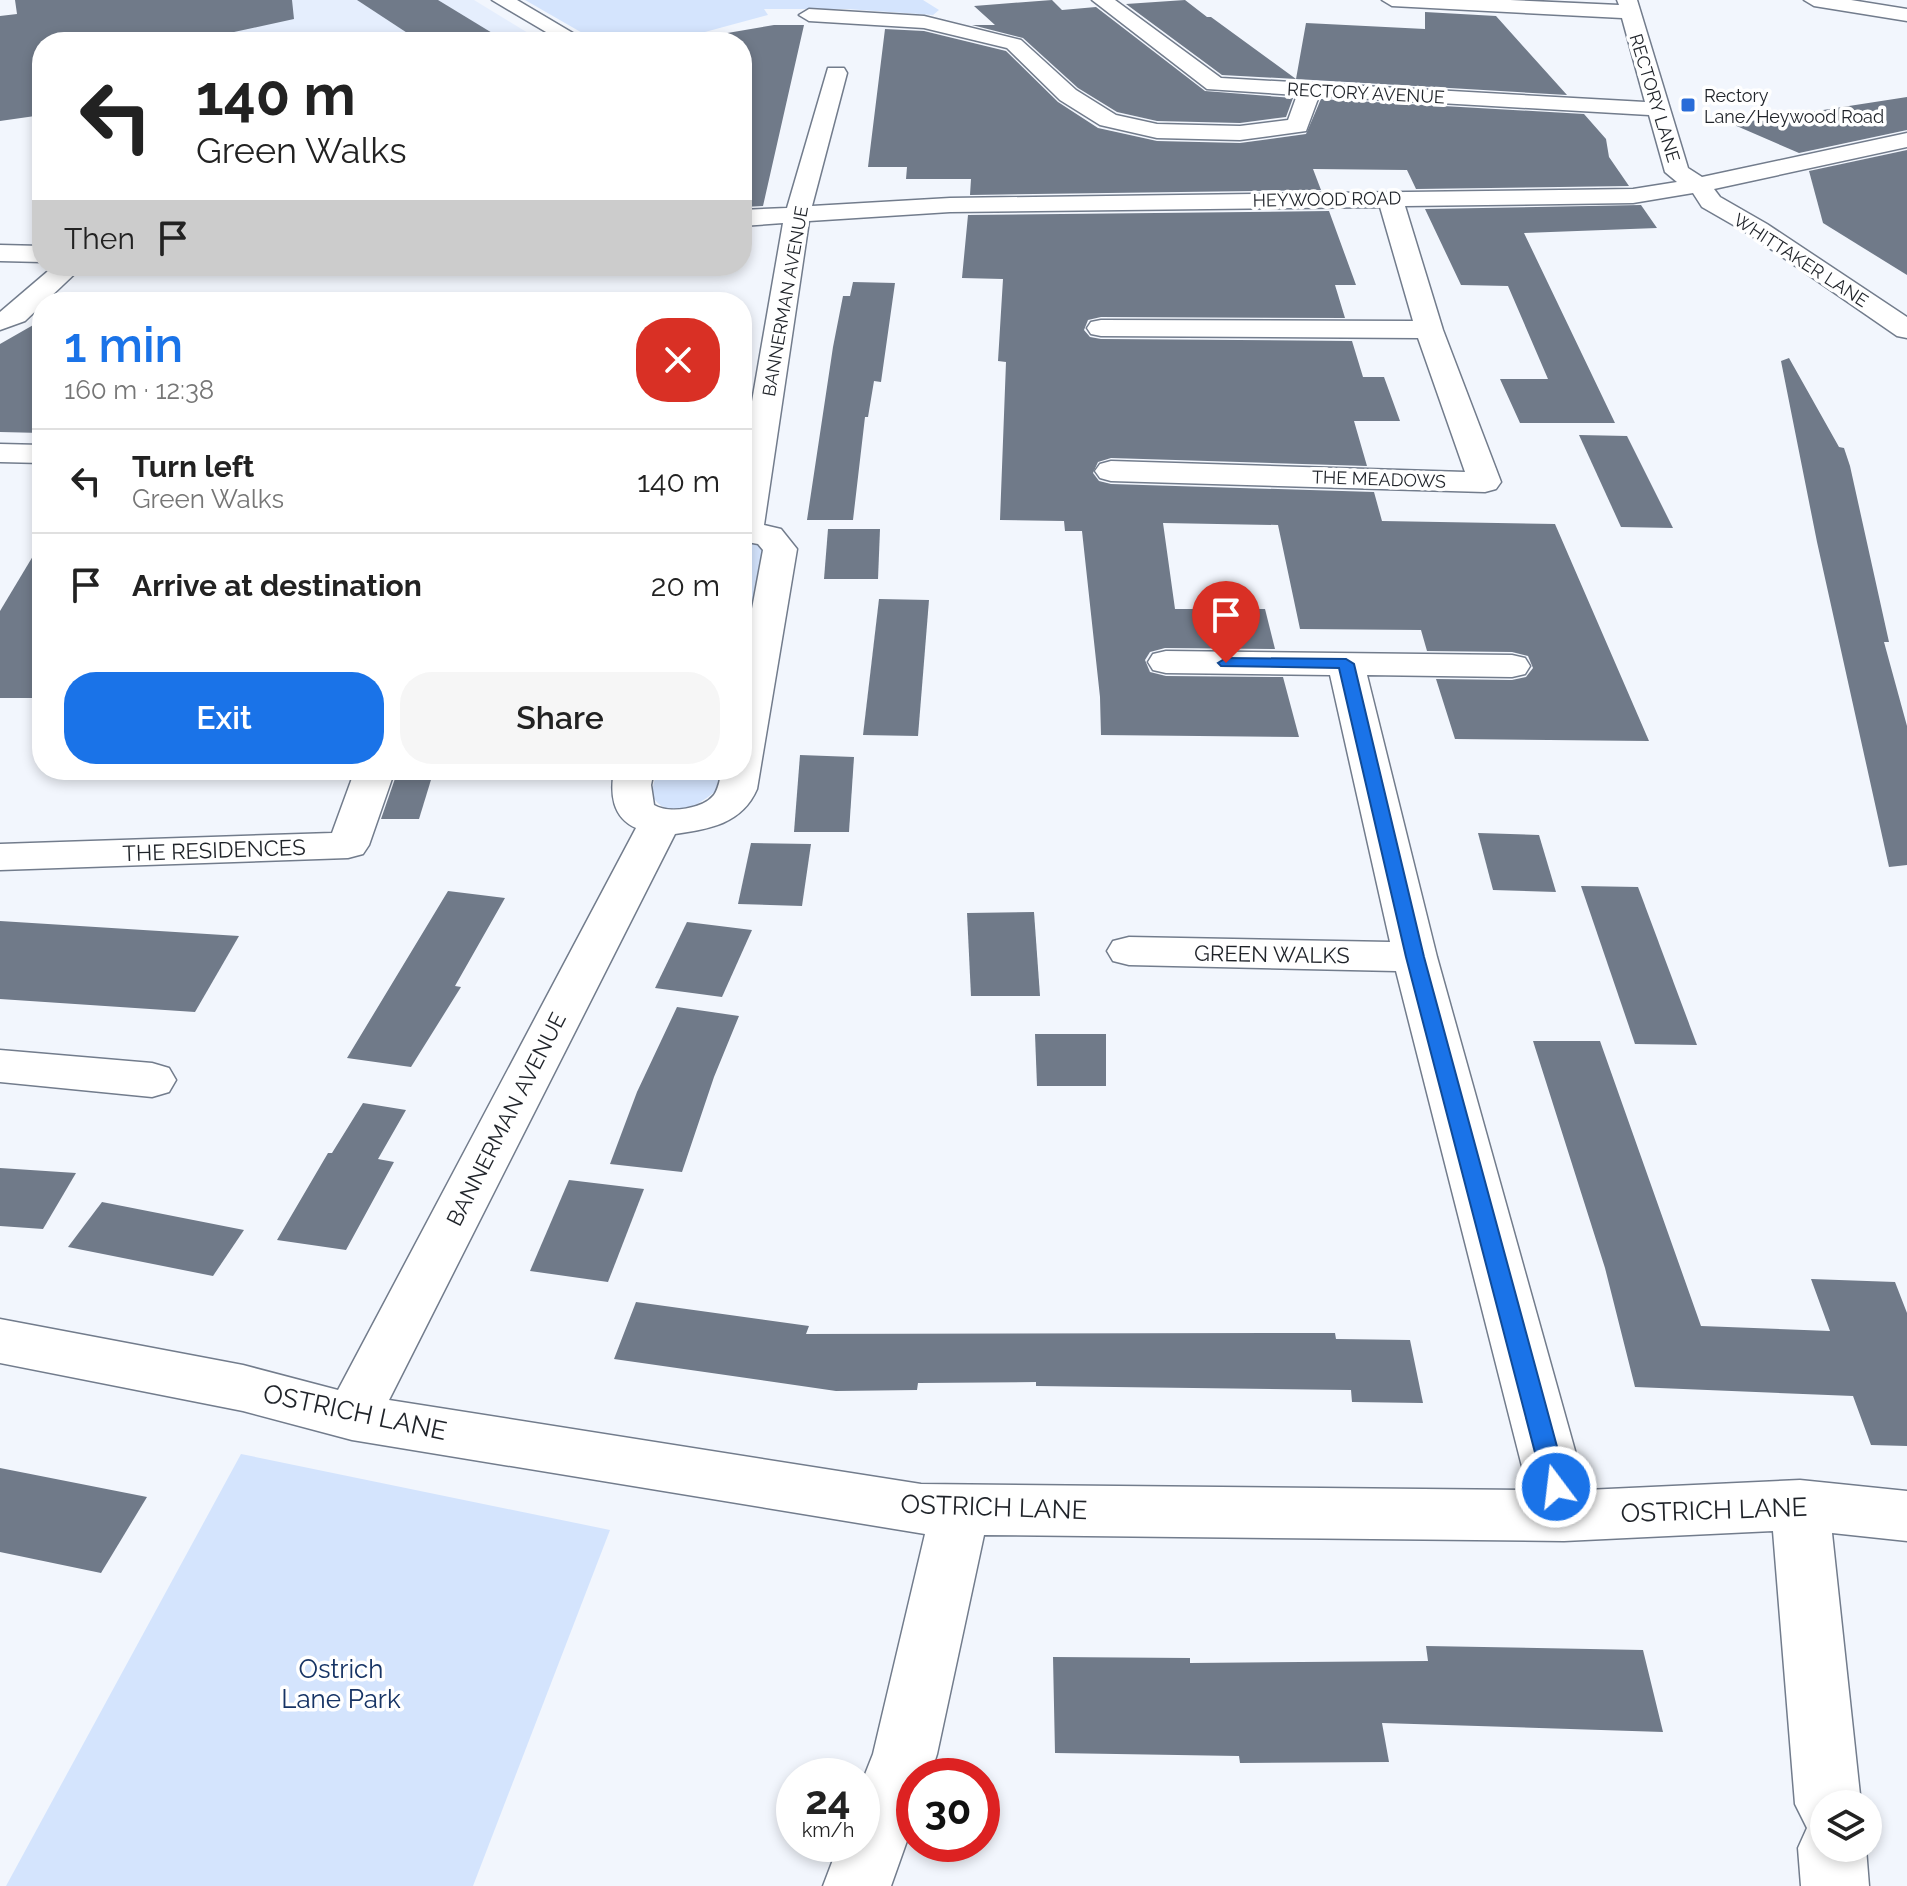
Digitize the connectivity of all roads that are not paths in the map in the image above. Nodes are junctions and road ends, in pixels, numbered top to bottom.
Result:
1 (502, 0) edge
2 (1102, 0) edge
3 (1814, 0) edge
4 (1385, 5) edge
5 (1628, 6) edge
6 (809, 15) dead end
7 (1907, 15) edge
8 (560, 32) edge
9 (836, 73) dead end
10 (1310, 89) junction
11 (1658, 109) junction
12 (1907, 140) edge
13 (1699, 185) junction
14 (1390, 198) junction
15 (797, 216) junction
16 (752, 218) edge
17 (0, 253) edge
18 (32, 254) edge
19 (59, 276) edge
20 (41, 292) edge
21 (32, 300) edge
22 (0, 322) edge
23 (1101, 328) dead end
24 (1429, 330) junction
25 (1907, 330) edge
26 (0, 453) edge
27 (32, 454) edge
28 (1111, 471) dead end
29 (752, 483) edge
30 (752, 533) edge
31 (1166, 662) dead end
32 (1346, 664) junction
33 (1512, 666) dead end
34 (752, 711) edge
35 (371, 780) edge
36 (632, 780) edge
37 (739, 780) edge
38 (660, 822) junction
39 (2, 859) edge
40 (1129, 951) dead end
41 (1415, 957) junction
42 (0, 1066) edge
43 (152, 1080) dead end
44 (0, 1341) edge
45 (352, 1417) junction
46 (1800, 1505) junction
47 (960, 1510) junction
48 (1564, 1516) junction
49 (1907, 1516) edge
50 (1827, 1790) edge
51 (1833, 1862) edge
52 (857, 1886) edge
53 (1835, 1886) edge

1 - 8 street
2 - 10 street, RECTORY AVENUE
3 - 7 street
4 - 5 street
5 - 11 street, RECTORY LANE
6 - 10 street
9 - 15 street, BANNERMAN AVENUE
10 - 11 street, RECTORY AVENUE
11 - 13 street, RECTORY LANE
12 - 13 street, HEYWOOD ROAD
13 - 14 street, HEYWOOD ROAD
13 - 25 street, WHITTAKER LANE
14 - 15 street, HEYWOOD ROAD
14 - 24 street, THE MEADOWS
15 - 16 street, HEYWOOD ROAD
15 - 29 street, BANNERMAN AVENUE
17 - 18 street
19 - 20 street
21 - 22 street
23 - 24 street
24 - 28 street, THE MEADOWS
26 - 27 street
30 - 34 street, BANNERMAN AVENUE
31 - 32 street
32 - 33 street
32 - 41 street
35 - 39 street, THE RESIDENCES
36 - 38 street
37 - 38 street, BANNERMAN AVENUE
38 - 45 street, BANNERMAN AVENUE
40 - 41 street, GREEN WALKS
41 - 48 street
42 - 43 street
44 - 45 street, OSTRICH LANE
45 - 47 street, OSTRICH LANE
46 - 48 street, OSTRICH LANE
46 - 49 street, OSTRICH LANE
46 - 50 street
47 - 48 street, OSTRICH LANE
47 - 52 street
51 - 53 street

